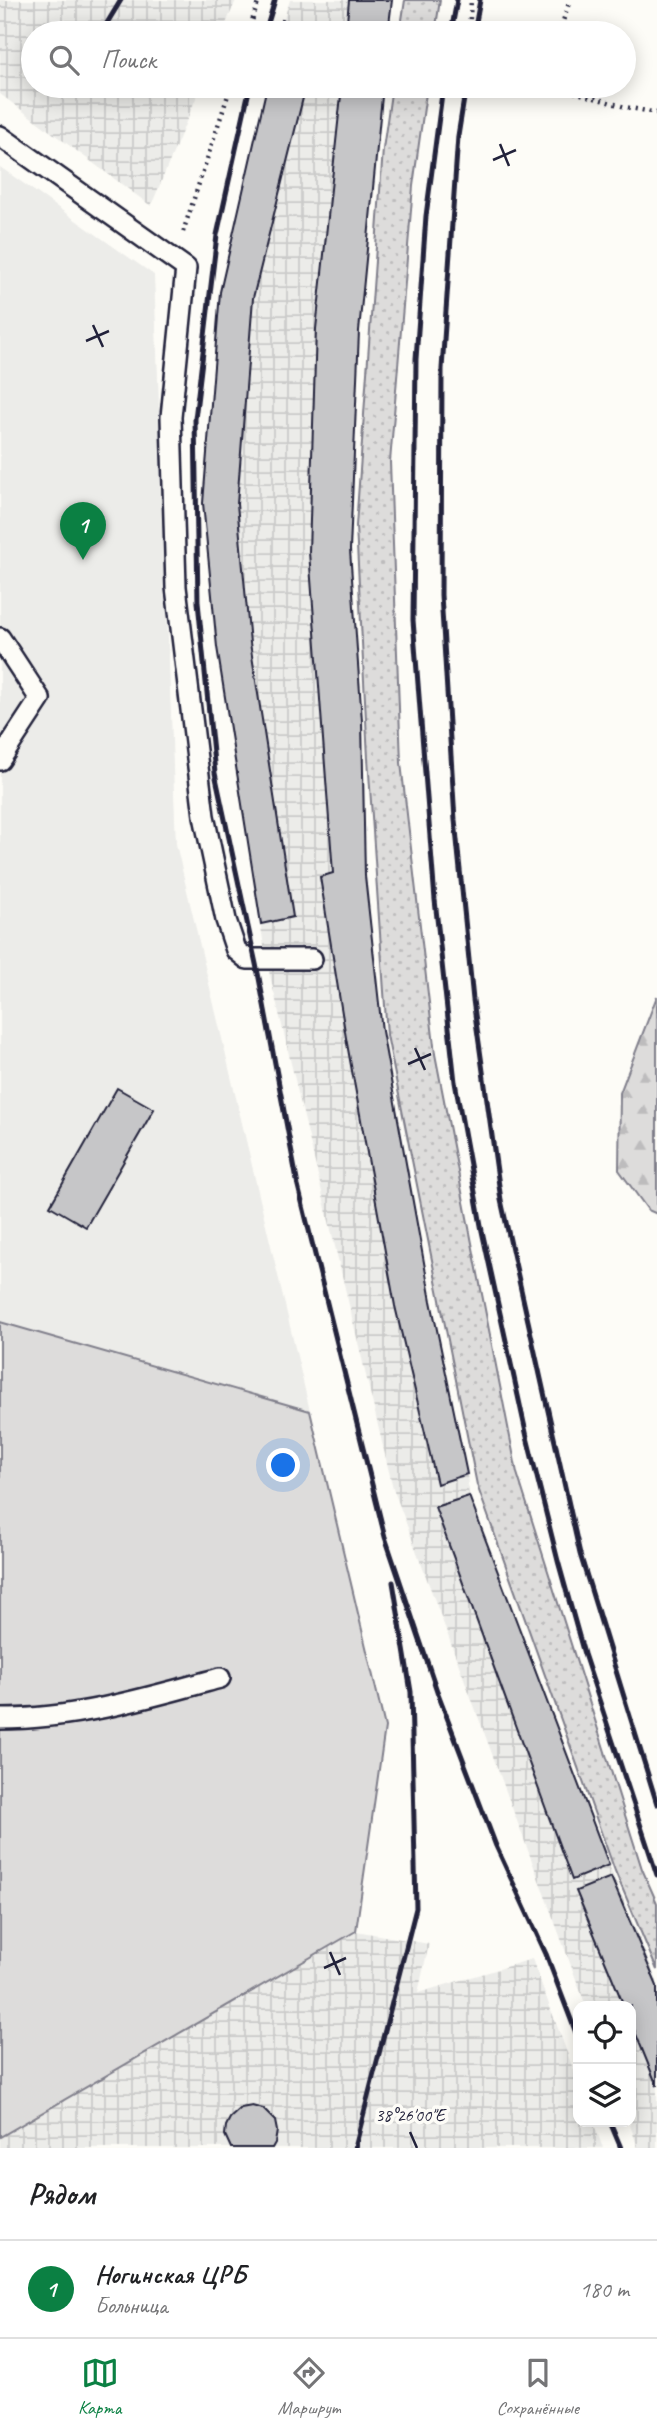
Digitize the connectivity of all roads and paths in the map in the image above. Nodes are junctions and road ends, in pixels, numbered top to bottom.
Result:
1 (259, 0) edge
2 (471, 0) edge
3 (570, 0) edge
4 (252, 21) edge
5 (470, 21) edge
6 (563, 21) edge
7 (227, 98) edge
8 (595, 98) edge
9 (657, 113) edge
10 (0, 136) edge
11 (160, 250) junction
12 (0, 638) edge
13 (0, 761) edge
14 (312, 959) dead end
15 (220, 1678) dead end
16 (0, 1719) edge

1 - 4 path
2 - 5 path
3 - 6 path
7 - 11 path
8 - 9 path
10 - 11 lane
11 - 14 lane
12 - 13 lane
15 - 16 lane

